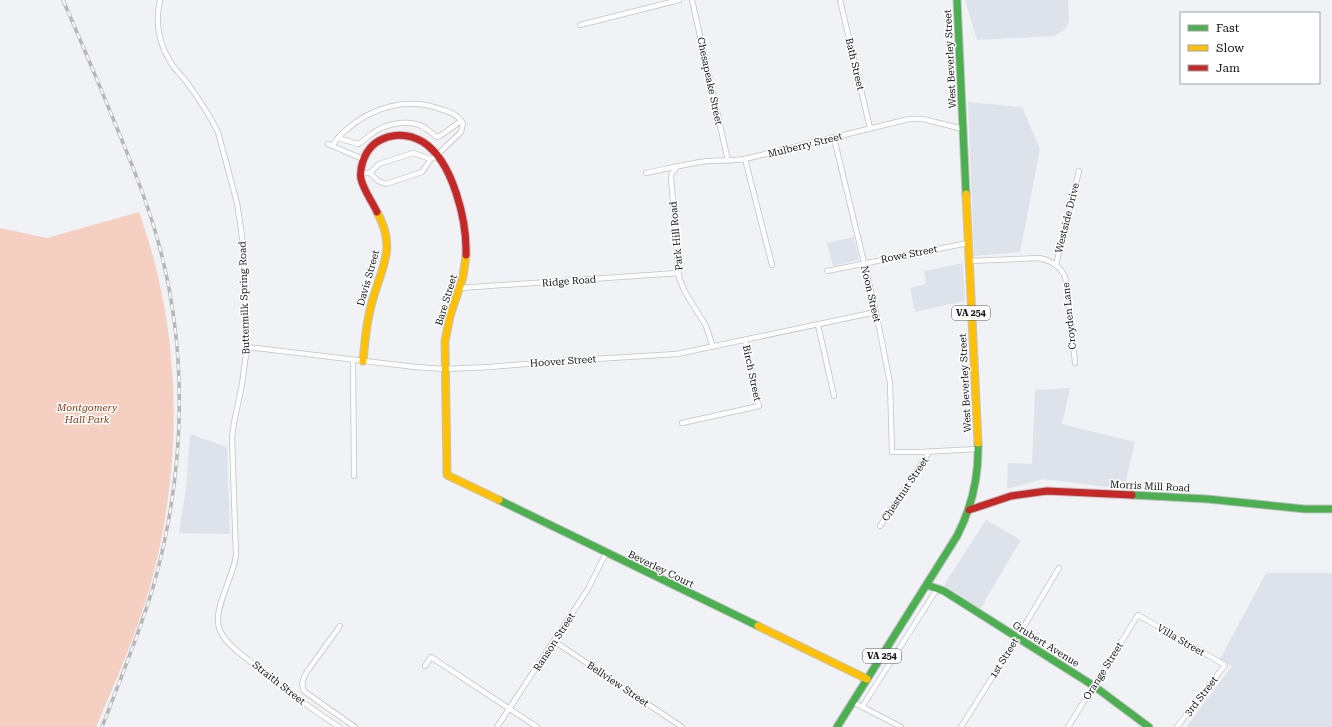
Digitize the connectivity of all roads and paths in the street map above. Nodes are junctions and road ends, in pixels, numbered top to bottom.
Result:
1 (160, 0) edge
2 (679, 0) edge
3 (692, 0) edge
4 (840, 0) edge
5 (957, 0) edge
6 (580, 25) dead end
7 (461, 121) junction
8 (870, 128) junction
9 (963, 129) junction
10 (338, 138) junction
11 (834, 138) junction
12 (435, 156) junction
13 (364, 159) junction
14 (745, 159) junction
15 (728, 161) junction
16 (677, 167) junction
17 (1079, 171) dead end
18 (361, 173) junction
19 (370, 173) junction
20 (646, 174) dead end
21 (968, 243) junction
22 (969, 261) junction
23 (864, 263) junction
24 (772, 265) dead end
25 (1056, 265) junction
26 (827, 270) dead end
27 (678, 273) junction
28 (460, 288) junction
29 (876, 312) junction
30 (818, 325) junction
31 (745, 340) junction
32 (713, 346) junction
33 (247, 347) junction
34 (353, 360) junction
35 (364, 361) junction
36 (1075, 363) dead end
37 (445, 369) junction
38 (834, 396) dead end
39 (682, 423) dead end
40 (978, 449) junction
41 (929, 452) junction
42 (447, 475) joint
43 (354, 476) dead end
44 (1332, 509) edge
45 (969, 510) junction
46 (880, 526) dead end
47 (606, 553) junction
48 (1059, 568) dead end
49 (927, 585) junction
50 (937, 589) junction
51 (1138, 615) joint
52 (340, 626) dead end
53 (222, 634) joint
54 (1017, 638) junction
55 (554, 641) junction
56 (1224, 665) joint
57 (425, 666) dead end
58 (867, 680) junction
59 (1094, 686) junction
60 (853, 702) junction
61 (862, 707) junction
62 (509, 709) junction
63 (339, 727) edge
64 (355, 727) edge
65 (496, 727) edge
66 (537, 727) edge
67 (682, 727) edge
68 (836, 727) edge
69 (901, 727) edge
70 (961, 727) edge
71 (1068, 727) edge
72 (1149, 727) edge
73 (1177, 727) edge

1 - 33 street, Buttermilk Spring Road
2 - 6 street
3 - 15 street, Chesapeake Street
4 - 8 street, Bath Street
5 - 9 street, West Beverley Street / VA 254
7 - 10 street
7 - 10 street
7 - 12 street
8 - 9 street, Mulberry Street
8 - 11 street, Mulberry Street
9 - 21 street, West Beverley Street / VA 254
10 - 13 street
11 - 14 street, Mulberry Street
11 - 23 street, Noon Street
12 - 13 street, Bare Street
12 - 19 street
12 - 19 street
12 - 28 street, Bare Street
13 - 18 street, Davis Street
14 - 15 street, Mulberry Street
14 - 24 street
15 - 16 street, Mulberry Street
16 - 20 street, Mulberry Street
16 - 27 street, Park Hill Road
17 - 25 street, Westside Drive
18 - 19 street
18 - 35 street, Davis Street
21 - 22 street, West Beverley Street / VA 254
21 - 23 street, Rowe Street
22 - 25 street
22 - 40 street, West Beverley Street / VA 254
23 - 26 street, Rowe Street
23 - 29 street, Noon Street
25 - 36 street, Croyden Lane
27 - 28 street, Ridge Road
27 - 32 street, Park Hill Road
28 - 37 street, Bare Street
29 - 30 street, Hoover Street
29 - 41 street, Noon Street
30 - 31 street, Hoover Street
30 - 38 street
31 - 32 street, Hoover Street
31 - 39 street, Birch Street
32 - 37 street, Hoover Street
33 - 34 street, Hoover Street
33 - 53 street, Buttermilk Spring Road
34 - 35 street, Hoover Street
34 - 43 street
35 - 37 street, Hoover Street
37 - 42 street, Bare Street
40 - 41 street
40 - 45 street, West Beverley Street / VA 254
41 - 46 street, Chestnut Street
42 - 47 street, Beverley Court
44 - 45 street, Morris Mill Road
45 - 49 street, West Beverley Street / VA 254
47 - 55 street, Ranson Street
47 - 58 street, Beverley Court
48 - 54 street, 1st Street
49 - 50 street, Grubert Avenue
49 - 58 street, West Beverley Street / VA 254
50 - 54 street, Grubert Avenue
50 - 61 street
51 - 56 street, Villa Street
51 - 59 street, Orange Street
52 - 64 street
53 - 63 street, Straith Street
54 - 59 street, Grubert Avenue
54 - 70 street, 1st Street
55 - 62 street, Ranson Street
55 - 67 street, Bellview Street
56 - 73 street, 3rd Street
57 - 62 street
58 - 60 street, West Beverley Street / VA 254
59 - 71 street, Orange Street
59 - 72 street, Grubert Avenue
60 - 61 street
60 - 68 street, West Beverley Street / VA 254
61 - 69 street
62 - 65 street, Ranson Street
62 - 66 street

